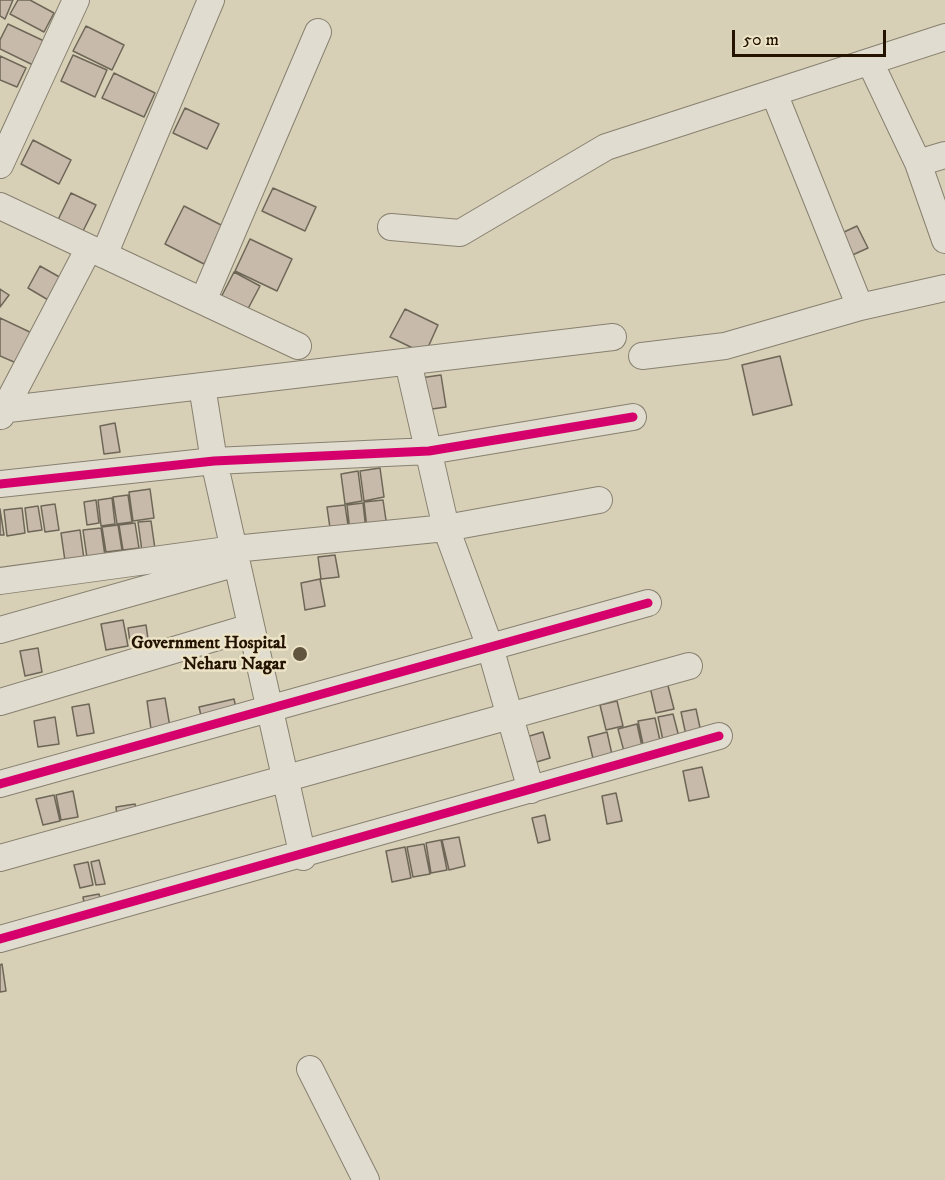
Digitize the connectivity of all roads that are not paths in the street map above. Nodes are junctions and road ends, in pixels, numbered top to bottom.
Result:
1 (76, 0) edge
2 (211, 0) edge
3 (318, 32) dead end
4 (945, 37) edge
5 (870, 62) junction
6 (774, 93) junction
7 (945, 155) edge
8 (918, 164) junction
9 (0, 165) edge
10 (0, 206) edge
11 (391, 227) dead end
12 (945, 240) edge
13 (97, 251) junction
14 (945, 288) edge
15 (203, 301) junction
16 (860, 307) junction
17 (613, 337) dead end
18 (298, 346) dead end
19 (642, 356) dead end
20 (408, 362) junction
21 (202, 386) junction
22 (2, 412) edge
23 (633, 417) dead end
24 (429, 451) junction
25 (214, 461) junction
26 (0, 484) edge
27 (599, 500) dead end
28 (446, 528) junction
29 (235, 556) junction
30 (0, 581) edge
31 (648, 603) dead end
32 (251, 627) junction
33 (0, 630) edge
34 (490, 647) junction
35 (689, 666) dead end
36 (0, 702) edge
37 (270, 709) junction
38 (509, 716) junction
39 (719, 736) dead end
40 (285, 778) junction
41 (0, 784) edge
42 (531, 790) junction
43 (303, 855) junction
44 (0, 858) edge
45 (0, 939) edge
46 (310, 1069) dead end
47 (366, 1180) edge

1 - 9 street
2 - 13 street
3 - 15 street
4 - 5 street
5 - 6 street
5 - 8 street
6 - 11 street
6 - 16 street
7 - 8 street
8 - 12 street
10 - 13 street
13 - 15 street
13 - 22 street
14 - 16 street
15 - 18 street
16 - 19 street
17 - 20 street
20 - 21 street
20 - 24 street
21 - 22 street
21 - 25 street
23 - 24 street
24 - 25 street
24 - 28 street
25 - 26 street
25 - 29 street
27 - 28 street
28 - 29 street
28 - 34 street
29 - 30 street
29 - 32 street
29 - 33 street
31 - 34 street
32 - 36 street
32 - 37 street
34 - 37 street
34 - 38 street
35 - 38 street
37 - 40 street
37 - 41 street
38 - 40 street
38 - 42 street
39 - 42 street
40 - 43 street
40 - 44 street
42 - 43 street
43 - 45 street
46 - 47 street

